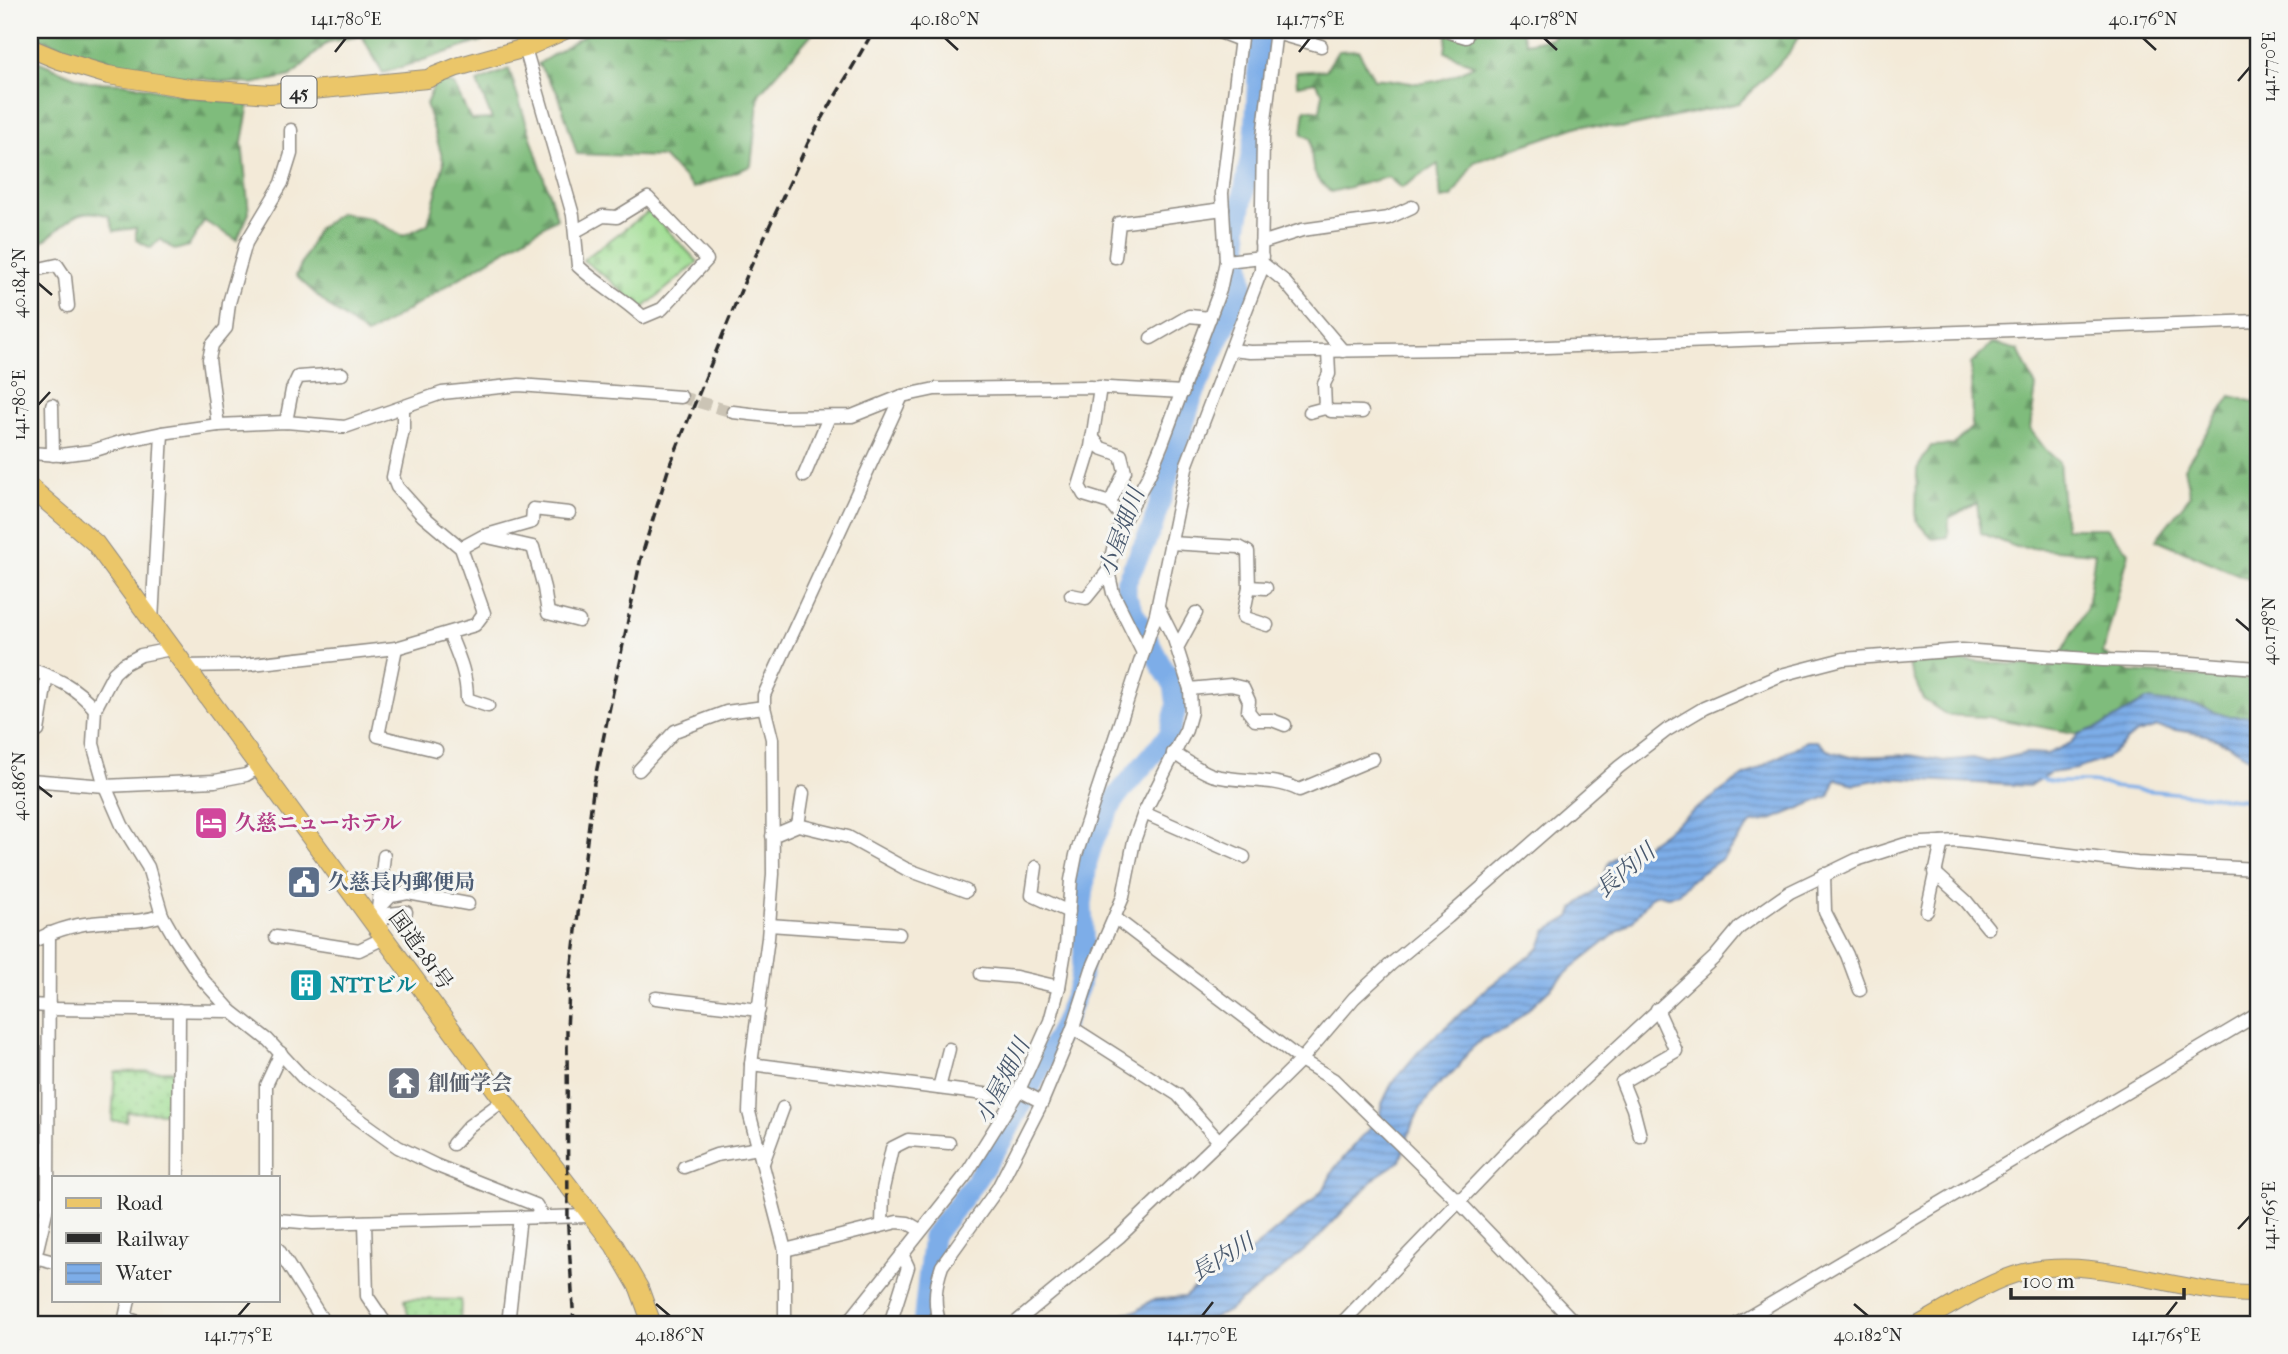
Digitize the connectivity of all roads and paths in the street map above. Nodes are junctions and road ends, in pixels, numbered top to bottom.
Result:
1 (565, 30) edge
2 (1214, 30) edge
3 (1442, 30) edge
4 (1276, 31) edge
5 (1241, 35) edge
6 (1466, 37) dead end
7 (1321, 46) dead end
8 (30, 48) edge
9 (525, 48) junction
10 (291, 130) dead end
11 (1412, 206) dead end
12 (1223, 209) junction
13 (576, 231) junction
14 (1261, 243) junction
15 (1115, 257) dead end
16 (1259, 259) junction
17 (1230, 261) junction
18 (30, 271) edge
19 (68, 306) dead end
20 (1210, 318) junction
21 (2258, 321) edge
22 (1151, 338) dead end
23 (1232, 350) junction
24 (1328, 351) junction
25 (1343, 351) junction
26 (342, 374) dead end
27 (1100, 387) junction
28 (1183, 392) junction
29 (902, 396) junction
30 (681, 397) tunnel mouth
31 (52, 405) dead end
32 (402, 408) junction
33 (1325, 408) junction
34 (733, 412) tunnel mouth
35 (1310, 412) dead end
36 (1362, 412) dead end
37 (829, 417) junction
38 (286, 422) junction
39 (218, 425) junction
40 (162, 433) junction
41 (1092, 437) junction
42 (30, 453) edge
43 (53, 454) junction
44 (804, 476) dead end
45 (30, 486) edge
46 (1110, 503) junction
47 (569, 513) dead end
48 (1124, 520) junction
49 (483, 536) junction
50 (1170, 543) junction
51 (461, 548) junction
52 (1108, 570) junction
53 (1249, 587) junction
54 (1266, 588) dead end
55 (1071, 595) dead end
56 (1157, 610) junction
57 (1196, 613) dead end
58 (579, 621) dead end
59 (152, 622) junction
60 (1267, 625) dead end
61 (449, 633) junction
62 (396, 648) junction
63 (1177, 648) junction
64 (171, 649) junction
65 (1145, 649) junction
66 (184, 666) junction
67 (2258, 668) edge
68 (30, 670) edge
69 (47, 675) junction
70 (1190, 689) junction
71 (488, 706) dead end
72 (764, 708) junction
73 (95, 709) junction
74 (1285, 725) dead end
75 (38, 731) dead end
76 (436, 750) dead end
77 (1173, 752) junction
78 (1373, 759) dead end
79 (259, 767) junction
80 (639, 769) dead end
81 (30, 780) edge
82 (106, 786) junction
83 (803, 793) dead end
84 (1144, 813) junction
85 (798, 825) junction
86 (772, 836) junction
87 (1942, 842) junction
88 (384, 856) dead end
89 (1244, 857) dead end
90 (1036, 867) dead end
91 (2258, 869) edge
92 (1934, 872) junction
93 (1824, 874) junction
94 (966, 891) dead end
95 (468, 904) dead end
96 (1927, 911) dead end
97 (406, 912) dead end
98 (1069, 912) junction
99 (162, 915) junction
100 (1115, 918) junction
101 (379, 925) junction
102 (769, 925) junction
103 (1988, 928) dead end
104 (49, 933) junction
105 (899, 934) dead end
106 (276, 937) dead end
107 (30, 943) edge
108 (981, 974) dead end
109 (1059, 987) junction
110 (1860, 990) dead end
111 (656, 998) dead end
112 (30, 1005) edge
113 (49, 1007) junction
114 (1657, 1009) junction
115 (179, 1010) junction
116 (759, 1010) junction
117 (232, 1011) junction
118 (2258, 1014) edge
119 (1073, 1028) junction
120 (948, 1049) dead end
121 (281, 1053) junction
122 (1301, 1060) junction
123 (751, 1064) junction
124 (939, 1088) junction
125 (1021, 1091) junction
126 (1000, 1096) dead end
127 (504, 1100) junction
128 (1040, 1101) junction
129 (783, 1108) dead end
130 (1640, 1136) dead end
131 (1219, 1141) junction
132 (949, 1143) dead end
133 (453, 1144) dead end
134 (759, 1148) junction
135 (763, 1163) junction
136 (684, 1167) dead end
137 (177, 1176) edge
138 (265, 1176) edge
139 (30, 1202) edge
140 (51, 1203) edge
141 (1460, 1203) junction
142 (591, 1216) junction
143 (520, 1217) junction
144 (543, 1217) junction
145 (280, 1220) edge
146 (365, 1222) junction
147 (882, 1225) junction
148 (920, 1230) junction
149 (785, 1250) junction
150 (280, 1252) edge
151 (902, 1254) junction
152 (35, 1256) junction
153 (52, 1261) edge
154 (30, 1279) edge
155 (2258, 1294) edge
156 (129, 1302) edge
157 (145, 1324) edge
158 (325, 1324) edge
159 (386, 1324) edge
160 (508, 1324) edge
161 (652, 1324) edge
162 (785, 1324) edge
163 (847, 1324) edge
164 (890, 1324) edge
165 (940, 1324) edge
166 (1014, 1324) edge
167 (1341, 1324) edge
168 (1576, 1324) edge
169 (1737, 1324) edge
170 (1919, 1324) edge

1 - 9 highway, 45
2 - 5 street
3 - 6 street
4 - 7 street
4 - 14 street
5 - 12 street
8 - 9 highway, 45
9 - 13 street
10 - 39 street
11 - 14 street
12 - 15 street
12 - 17 street
13 - 13 street
14 - 16 street
16 - 17 street
16 - 23 street
16 - 25 street
17 - 20 street
18 - 19 street
20 - 22 street
20 - 28 street
21 - 25 street
23 - 24 street
23 - 50 street
24 - 25 street
24 - 33 street
26 - 38 street
27 - 28 street
27 - 29 street
27 - 41 street
28 - 48 street
29 - 37 street
29 - 72 street
30 - 32 street
31 - 43 street
32 - 38 street
32 - 51 street
33 - 35 street
33 - 36 street
34 - 37 street
37 - 44 street
38 - 39 street
39 - 40 street
40 - 43 street
40 - 59 street
41 - 46 street
41 - 46 street
42 - 43 street
45 - 59 highway, 国道281号
46 - 48 street
47 - 49 street
48 - 52 street
49 - 51 street
49 - 58 street
50 - 53 street
50 - 56 street
51 - 61 street
52 - 55 street
52 - 65 street
53 - 54 street
53 - 60 street
56 - 63 street
56 - 65 street
57 - 63 street
59 - 64 highway, 国道281号
61 - 62 street
61 - 71 street
62 - 66 street
62 - 76 street
63 - 70 street
64 - 66 highway, 国道281号
64 - 73 street
65 - 98 street
66 - 79 highway, 国道281号
67 - 122 street
68 - 69 street
69 - 73 street
69 - 75 street
70 - 74 street
70 - 77 street
72 - 80 street
72 - 86 street
73 - 82 street
77 - 78 street
77 - 84 street
79 - 82 street
79 - 101 highway, 国道281号
81 - 82 street
82 - 99 street
83 - 85 street
84 - 89 street
84 - 100 street
85 - 86 street
85 - 94 street
86 - 102 street
87 - 91 street
87 - 92 street
87 - 93 street
88 - 101 street
90 - 98 street
92 - 96 street
92 - 103 street
93 - 110 street
93 - 114 street
95 - 101 street
97 - 101 street
98 - 109 street
99 - 104 street
99 - 117 street
100 - 119 street
100 - 122 street
101 - 106 street
101 - 127 highway, 国道281号
102 - 105 street
102 - 116 street
104 - 107 street
104 - 113 street
108 - 109 street
109 - 125 street
111 - 116 street
112 - 113 street
113 - 115 street
113 - 140 street
114 - 130 street
114 - 141 street
115 - 117 street
115 - 137 street
116 - 123 street
117 - 121 street
118 - 169 street
119 - 128 street
119 - 131 street
120 - 124 street
121 - 138 street
121 - 144 street
122 - 131 street
122 - 141 street
123 - 124 street
123 - 134 street
124 - 126 street
125 - 128 street
125 - 148 street
127 - 133 street
127 - 142 highway, 国道281号
128 - 165 street
129 - 135 street
131 - 166 street
132 - 147 street
134 - 135 street
134 - 136 street
135 - 149 street
139 - 140 street
140 - 152 street
141 - 167 street
141 - 168 street
142 - 144 street
142 - 161 highway, 国道281号
143 - 144 street
143 - 146 street
143 - 160 street
145 - 146 street
146 - 159 street
147 - 148 street
147 - 149 street
148 - 151 street
149 - 162 street
150 - 158 street
151 - 163 street
151 - 164 street
152 - 153 street
152 - 154 street
155 - 170 main road
156 - 157 street

